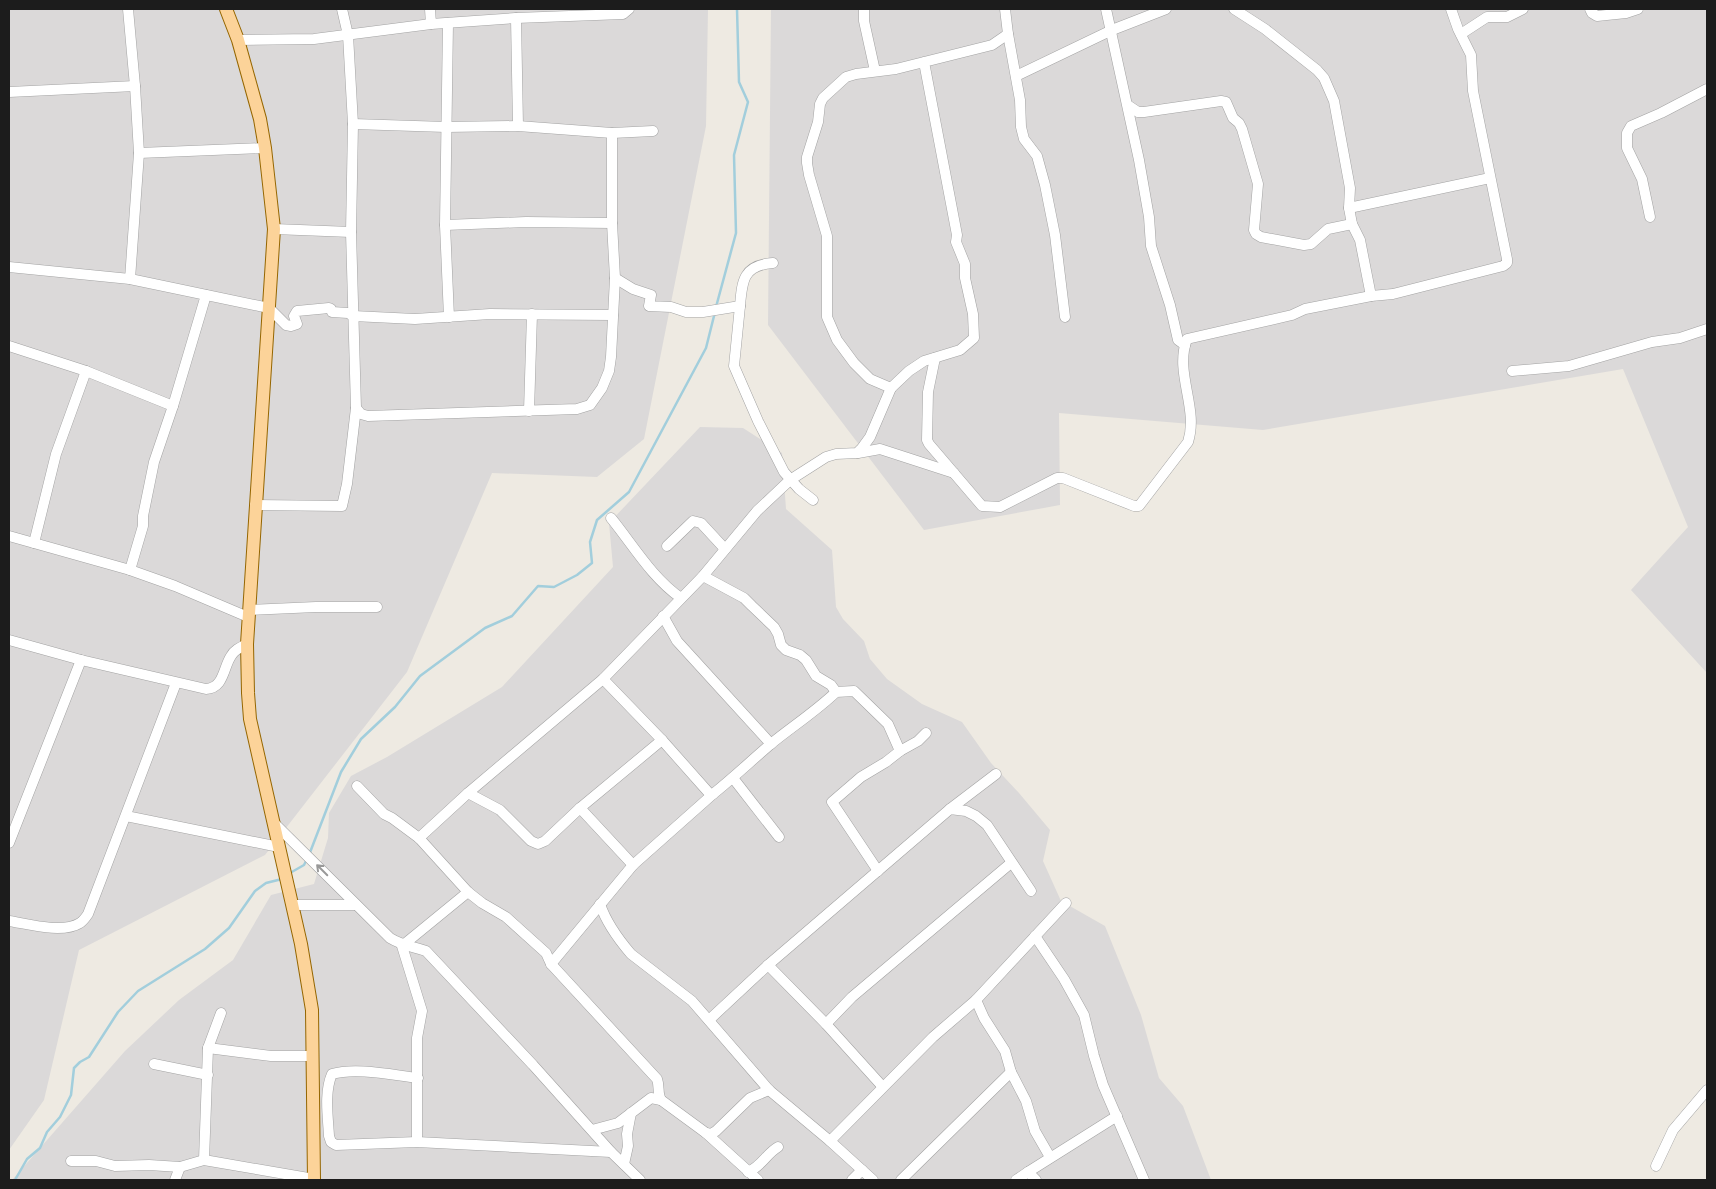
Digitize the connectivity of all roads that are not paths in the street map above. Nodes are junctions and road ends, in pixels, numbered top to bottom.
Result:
1 (128, 9) edge
2 (226, 9) edge
3 (342, 9) edge
4 (430, 9) edge
5 (628, 9) edge
6 (864, 9) edge
7 (1005, 9) edge
8 (1106, 9) edge
9 (1166, 9) edge
10 (1234, 9) edge
11 (1451, 9) edge
12 (1523, 9) edge
13 (1590, 9) edge
14 (1638, 9) edge
15 (516, 18) junction
16 (448, 23) junction
17 (431, 24) junction
18 (1112, 30) junction
19 (1008, 34) junction
20 (1461, 34) junction
21 (348, 35) junction
22 (238, 40) junction
23 (924, 62) junction
24 (875, 71) junction
25 (1016, 76) junction
26 (135, 86) junction
27 (1707, 89) edge
28 (9, 92) edge
29 (1129, 106) junction
30 (353, 124) junction
31 (446, 126) junction
32 (518, 126) junction
33 (653, 131) dead end
34 (612, 133) junction
35 (266, 148) junction
36 (139, 153) junction
37 (1490, 178) junction
38 (1349, 208) junction
39 (1650, 218) dead end
40 (612, 223) junction
41 (1352, 224) junction
42 (445, 225) junction
43 (274, 229) junction
44 (351, 232) junction
45 (773, 263) dead end
46 (9, 267) edge
47 (615, 278) junction
48 (130, 279) junction
49 (206, 295) junction
50 (1371, 296) junction
51 (740, 306) junction
52 (269, 308) junction
53 (532, 314) junction
54 (613, 315) junction
55 (353, 316) junction
56 (448, 317) junction
57 (1065, 317) dead end
58 (1707, 328) edge
59 (1185, 344) junction
60 (9, 346) edge
61 (935, 358) junction
62 (86, 371) junction
63 (1512, 371) dead end
64 (891, 388) junction
65 (173, 406) junction
66 (356, 408) junction
67 (529, 411) junction
68 (857, 453) junction
69 (954, 473) junction
70 (790, 480) junction
71 (813, 500) dead end
72 (255, 505) junction
73 (611, 518) dead end
74 (9, 536) edge
75 (34, 543) junction
76 (667, 546) dead end
77 (725, 549) junction
78 (130, 570) junction
79 (703, 576) junction
80 (681, 598) junction
81 (377, 607) dead end
82 (249, 614) junction
83 (663, 616) junction
84 (9, 640) edge
85 (247, 644) junction
86 (81, 660) junction
87 (603, 679) junction
88 (176, 683) junction
89 (836, 692) junction
90 (926, 734) dead end
91 (662, 740) junction
92 (771, 744) junction
93 (900, 751) junction
94 (996, 774) dead end
95 (733, 778) junction
96 (357, 786) dead end
97 (468, 793) junction
98 (713, 794) junction
99 (580, 808) junction
100 (950, 809) junction
101 (126, 816) junction
102 (274, 824) junction
103 (11, 830) edge
104 (779, 837) dead end
105 (419, 838) junction
106 (9, 843) edge
107 (279, 847) junction
108 (1011, 863) junction
109 (633, 865) junction
110 (878, 871) junction
111 (1031, 891) dead end
112 (468, 892) junction
113 (1066, 903) dead end
114 (600, 904) junction
115 (292, 905) junction
116 (356, 905) junction
117 (9, 921) edge
118 (1035, 936) junction
119 (402, 946) junction
120 (551, 964) junction
121 (768, 965) junction
122 (976, 1000) junction
123 (221, 1013) dead end
124 (709, 1020) junction
125 (826, 1024) junction
126 (208, 1048) junction
127 (313, 1056) junction
128 (154, 1064) dead end
129 (1010, 1072) junction
130 (208, 1075) junction
131 (418, 1078) junction
132 (882, 1086) junction
133 (769, 1090) junction
134 (1707, 1090) edge
135 (313, 1092) junction
136 (328, 1093) junction
137 (657, 1097) junction
138 (631, 1113) junction
139 (1117, 1116) junction
140 (592, 1130) junction
141 (706, 1134) junction
142 (830, 1141) junction
143 (418, 1142) junction
144 (778, 1147) dead end
145 (612, 1152) junction
146 (1050, 1157) junction
147 (204, 1160) junction
148 (71, 1161) dead end
149 (624, 1164) junction
150 (1656, 1166) dead end
151 (180, 1167) junction
152 (862, 1170) junction
153 (748, 1172) junction
154 (1028, 1172) junction
155 (175, 1180) edge
156 (314, 1180) edge
157 (640, 1180) edge
158 (758, 1180) edge
159 (852, 1180) edge
160 (873, 1180) edge
161 (901, 1180) edge
162 (1016, 1180) edge
163 (1036, 1180) edge
164 (1144, 1180) edge

1 - 26 street
2 - 22 main road
3 - 21 street
4 - 17 street
5 - 15 street
6 - 24 street
7 - 19 street
8 - 18 street
9 - 18 street
10 - 38 street
11 - 20 street
12 - 20 street
13 - 14 street
15 - 16 street
15 - 32 street
16 - 17 street
16 - 31 street
17 - 21 street
18 - 25 street
18 - 29 street
19 - 23 street
19 - 25 street
20 - 37 street
21 - 22 street
21 - 30 street
22 - 35 main road
23 - 24 street
23 - 61 street
24 - 64 street
25 - 57 street
26 - 28 street
26 - 36 street
27 - 39 street
29 - 41 street
29 - 59 street
30 - 31 street
30 - 44 street
31 - 32 street
31 - 42 street
32 - 34 street
33 - 34 street
34 - 40 street
35 - 36 street
35 - 43 main road
36 - 48 street
37 - 38 street
37 - 50 street
38 - 41 street
40 - 42 street
40 - 47 street
41 - 50 street
42 - 56 street
43 - 44 street
43 - 52 main road
44 - 55 street
45 - 51 street
46 - 48 street
47 - 51 street
47 - 54 street
48 - 49 street
49 - 52 street
49 - 65 street
50 - 59 street
51 - 70 street
52 - 55 street
52 - 72 main road
53 - 54 street
53 - 56 street
53 - 67 street
54 - 67 street
55 - 56 street
55 - 66 street
58 - 63 street
59 - 69 street
60 - 62 street
61 - 64 street
61 - 69 street
62 - 65 street
62 - 75 street
64 - 68 street
65 - 78 street
66 - 67 street
66 - 72 street
68 - 69 street
68 - 70 street
70 - 71 street
70 - 77 street
72 - 82 main road
73 - 80 street
74 - 75 street
75 - 78 street
76 - 77 street
77 - 79 street
78 - 82 street
79 - 80 street
79 - 89 street
80 - 83 street
81 - 82 street
82 - 85 main road
83 - 87 street
83 - 92 street
84 - 86 street
85 - 88 street
85 - 102 main road
86 - 88 street
86 - 103 street
87 - 91 street
87 - 97 street
88 - 101 street
89 - 92 street
89 - 93 street
90 - 93 street
91 - 98 street
91 - 99 street
92 - 95 street
93 - 110 street
94 - 100 street
95 - 98 street
95 - 104 street
96 - 105 street
97 - 99 street
97 - 105 street
98 - 109 street
99 - 109 street
100 - 108 street
100 - 110 street
101 - 107 street
101 - 117 street
102 - 107 main road
116 -> 102 street
103 - 106 street
105 - 112 street
107 - 115 main road
108 - 111 street
108 - 125 street
109 - 114 street
110 - 121 street
112 - 119 street
112 - 120 street
113 - 118 street
114 - 120 street
114 - 124 street
115 - 116 street
115 - 127 main road
116 - 119 street
118 - 122 street
118 - 139 street
119 - 131 street
119 - 140 street
120 - 137 street
121 - 124 street
121 - 125 street
122 - 129 street
122 - 132 street
123 - 126 street
124 - 133 street
125 - 132 street
126 - 127 street
126 - 130 street
127 - 135 main road
128 - 130 street
129 - 146 street
129 - 161 street
130 - 147 street
131 - 136 street
131 - 143 street
132 - 142 street
133 - 141 street
133 - 142 street
134 - 150 street
135 - 136 street
135 - 156 main road
136 - 143 street
137 - 138 street
137 - 141 street
138 - 140 street
138 - 149 street
139 - 146 street
139 - 164 street
140 - 145 street
141 - 153 street
142 - 152 street
143 - 145 street
144 - 153 street
145 - 149 street
146 - 154 street
147 - 151 street
147 - 156 street
148 - 151 street
149 - 157 street
151 - 155 street
152 - 159 street
152 - 160 street
153 - 158 street
154 - 162 street
154 - 163 street

